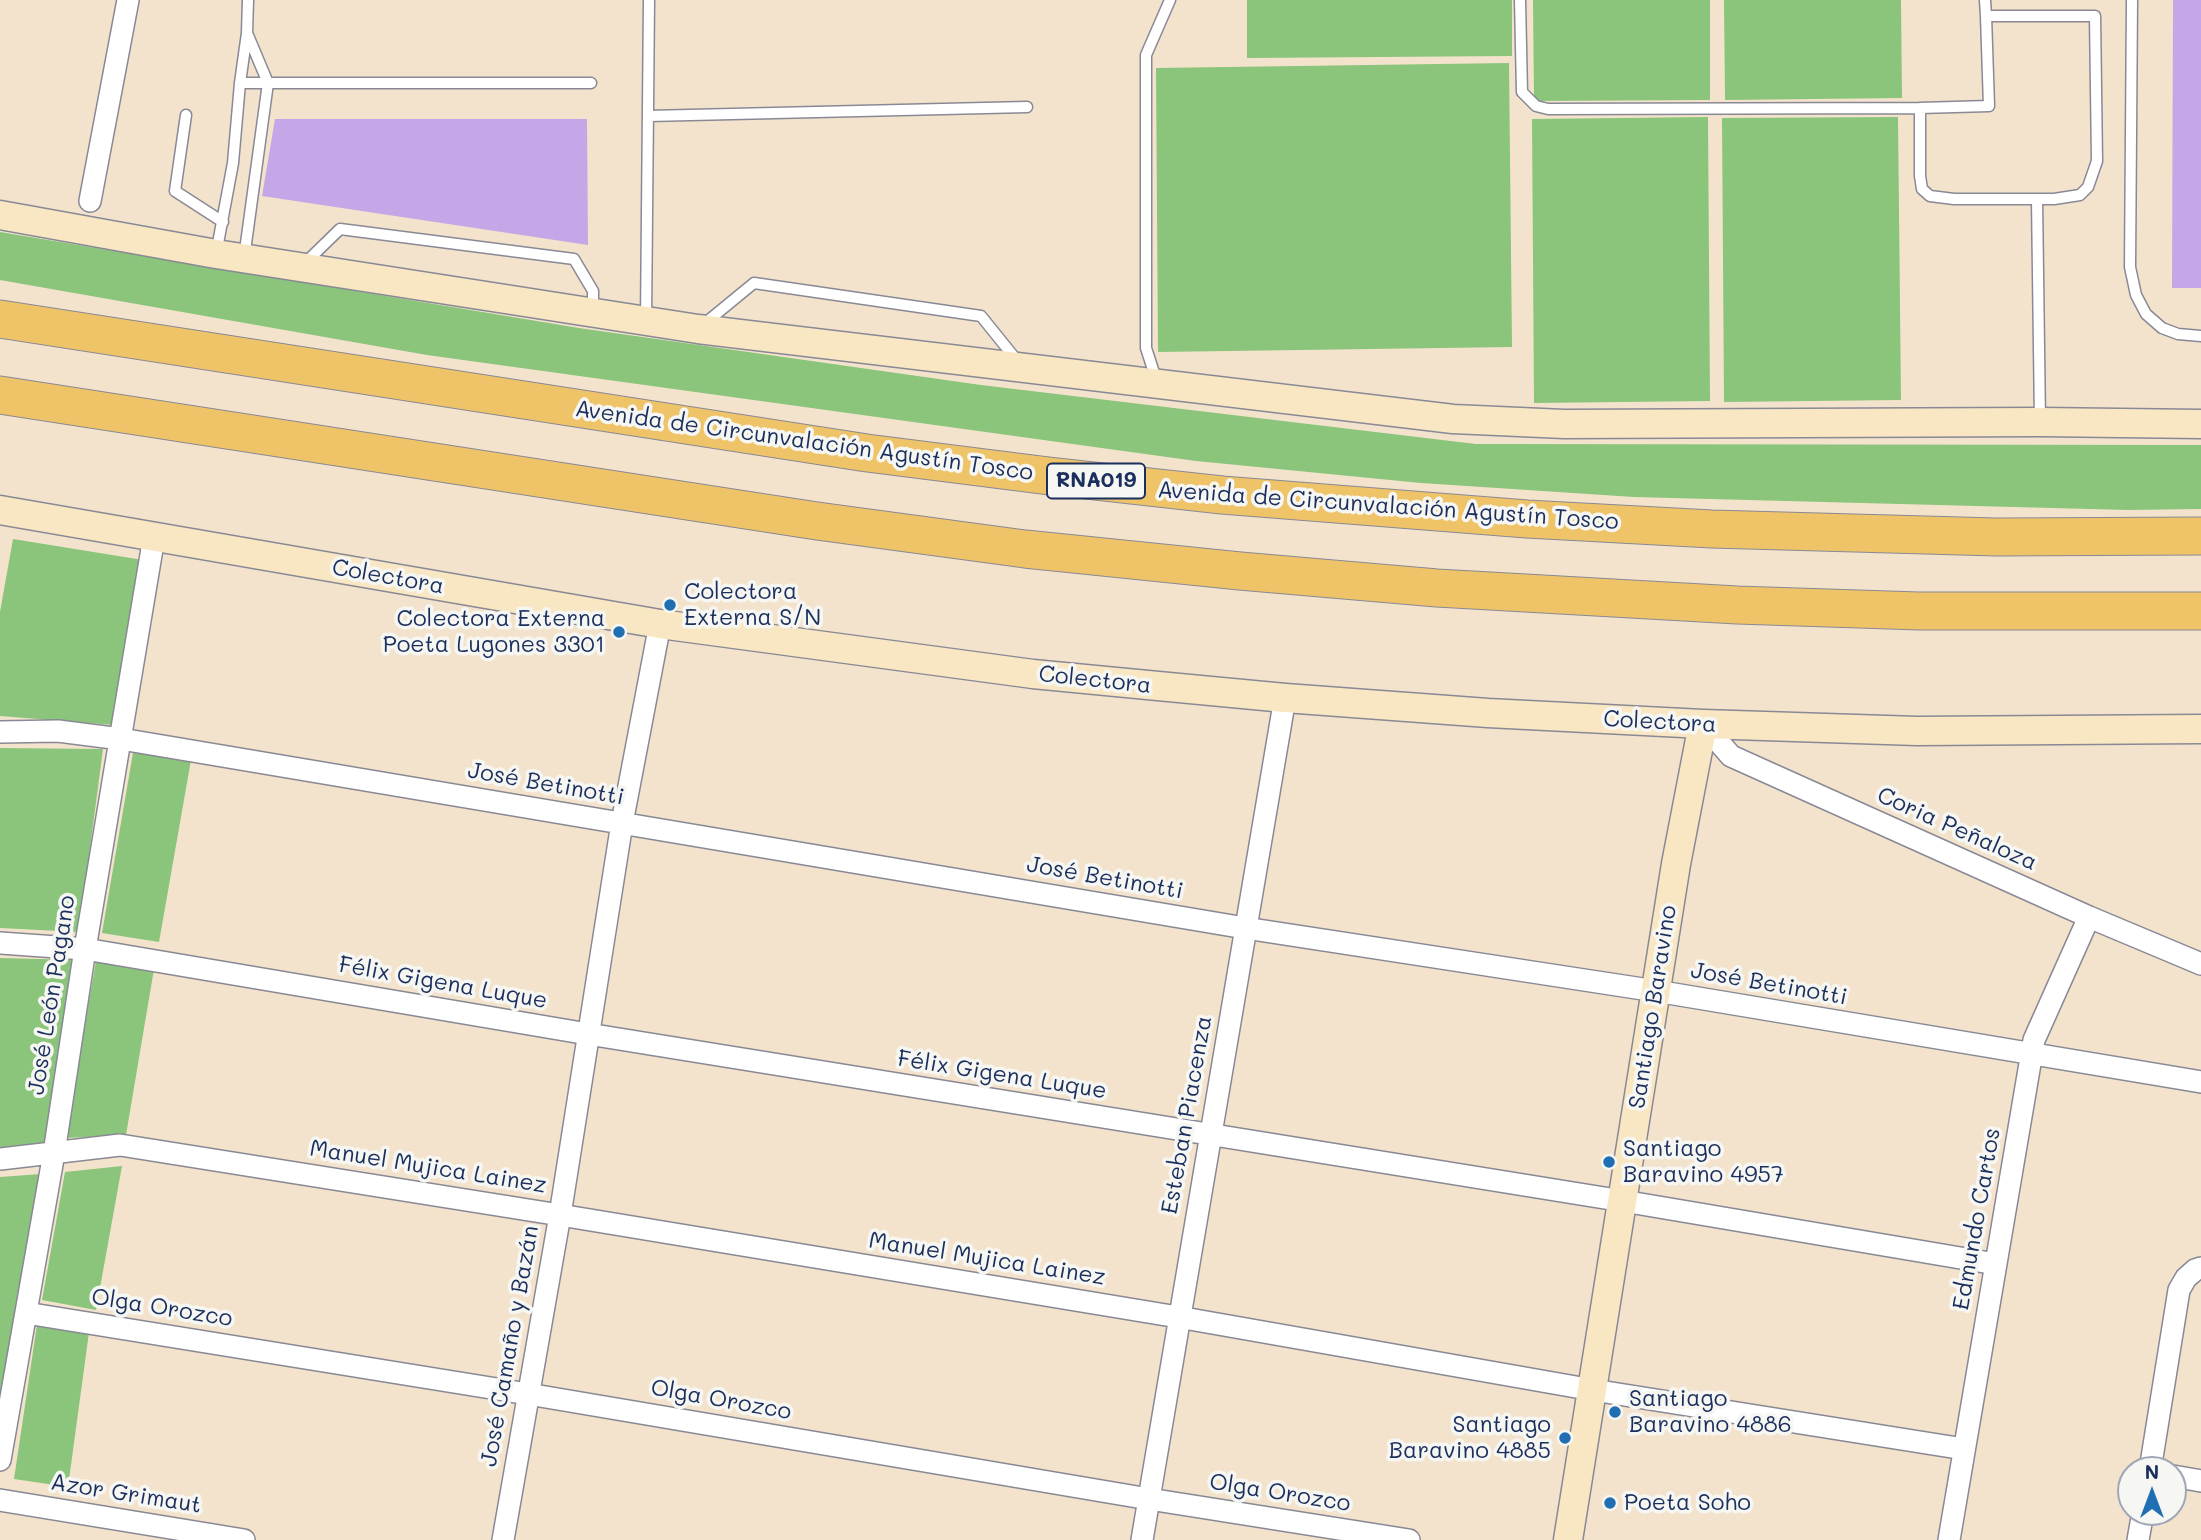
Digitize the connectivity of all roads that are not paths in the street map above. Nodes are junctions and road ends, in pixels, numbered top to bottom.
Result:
1 (128, 0) edge
2 (248, 0) edge
3 (649, 0) edge
4 (1170, 0) edge
5 (1520, 0) edge
6 (1985, 0) edge
7 (2132, 0) edge
8 (1986, 16) junction
9 (247, 33) junction
10 (240, 83) junction
11 (268, 83) junction
12 (592, 83) dead end
13 (1027, 107) dead end
14 (1920, 108) junction
15 (186, 115) dead end
16 (648, 116) junction
17 (2037, 199) junction
18 (90, 201) dead end
19 (0, 215) edge
20 (223, 222) junction
21 (216, 254) junction
22 (244, 258) junction
23 (302, 266) junction
24 (593, 313) junction
25 (0, 319) edge
26 (646, 321) junction
27 (698, 328) junction
28 (2201, 337) edge
29 (1023, 368) junction
30 (1157, 384) junction
31 (0, 395) edge
32 (2040, 422) junction
33 (2201, 424) edge
34 (1, 514) edge
35 (2201, 536) edge
36 (154, 537) junction
37 (2201, 611) edge
38 (660, 624) junction
39 (1285, 698) junction
40 (1703, 724) junction
41 (2201, 729) edge
42 (0, 732) edge
43 (121, 739) junction
44 (622, 823) junction
45 (2090, 917) junction
46 (1245, 928) junction
47 (0, 943) edge
48 (85, 949) junction
49 (2201, 964) edge
50 (1656, 991) junction
51 (588, 1034) junction
52 (2032, 1055) junction
53 (2201, 1082) edge
54 (1210, 1135) junction
55 (54, 1153) junction
56 (0, 1159) edge
57 (1623, 1201) junction
58 (560, 1215) junction
59 (1996, 1264) junction
60 (2201, 1268) edge
61 (26, 1313) junction
62 (1178, 1317) junction
63 (1592, 1390) junction
64 (527, 1394) junction
65 (1964, 1449) junction
66 (2152, 1456) edge
67 (0, 1460) edge
68 (1149, 1499) junction
69 (0, 1500) edge
70 (244, 1540) edge
71 (503, 1540) edge
72 (1142, 1540) edge
73 (1409, 1540) edge
74 (1568, 1540) edge
75 (1949, 1540) edge

1 - 18 street
2 - 9 lane
3 - 16 lane
4 - 30 lane
5 - 14 lane
6 - 8 lane
7 - 28 lane
8 - 14 lane
8 - 17 lane
9 - 10 lane
9 - 11 lane
10 - 11 lane
10 - 20 lane
11 - 12 lane
11 - 22 lane
13 - 16 lane
14 - 17 lane
15 - 20 lane
16 - 26 lane
17 - 32 lane
19 - 21 main road
20 - 21 lane
21 - 22 main road
22 - 23 main road
23 - 24 main road
23 - 24 lane
24 - 26 main road
25 - 35 highway, Avenida de Circunvalación Agustín Tosco / RNA019
26 - 27 main road
27 - 29 main road
27 - 29 lane
29 - 30 main road
30 - 32 main road
31 - 37 highway
32 - 33 main road
34 - 36 main road, Colectora
36 - 38 main road, Colectora
36 - 43 street, José León Pagano
38 - 39 main road, Colectora
38 - 44 street, José Camaño y Bazán
39 - 40 main road, Colectora
39 - 46 street, Esteban Piacenza
40 - 41 main road, Colectora
40 - 45 street, Coria Peñaloza
40 - 50 main road, Santiago Baravino
42 - 43 street, José Betinotti
43 - 44 street, José Betinotti
43 - 48 street, José León Pagano
44 - 46 street, José Betinotti
44 - 51 street, José Camaño y Bazán
45 - 49 street, Coria Peñaloza
45 - 52 street, Edmundo Cartos
46 - 50 street, José Betinotti
46 - 54 street, Esteban Piacenza
47 - 48 street, Félix Gigena Luque
48 - 51 street, Félix Gigena Luque
48 - 55 street, José León Pagano
50 - 52 street, José Betinotti
50 - 57 main road, Santiago Baravino
51 - 54 street, Félix Gigena Luque
51 - 58 street, José Camaño y Bazán
52 - 53 street, José Betinotti
52 - 59 street, Edmundo Cartos
54 - 57 street, Félix Gigena Luque
54 - 62 street, Esteban Piacenza
55 - 56 street, Manuel Mujica Lainez
55 - 58 street, Manuel Mujica Lainez
55 - 61 street, José León Pagano
57 - 59 street, Félix Gigena Luque
57 - 63 main road, Santiago Baravino
58 - 62 street, Manuel Mujica Lainez
58 - 64 street, José Camaño y Bazán
59 - 65 street, Edmundo Cartos
60 - 66 street
61 - 64 street, Olga Orozco
61 - 67 street, José León Pagano
62 - 63 street, Manuel Mujica Lainez
62 - 68 street, Esteban Piacenza
63 - 65 street, Manuel Mujica Lainez
63 - 74 main road, Santiago Baravino
64 - 68 street, Olga Orozco
64 - 71 street, José Camaño y Bazán
65 - 75 street, Edmundo Cartos
68 - 72 street, Esteban Piacenza
68 - 73 street, Olga Orozco
69 - 70 street, Azor Grimaut

